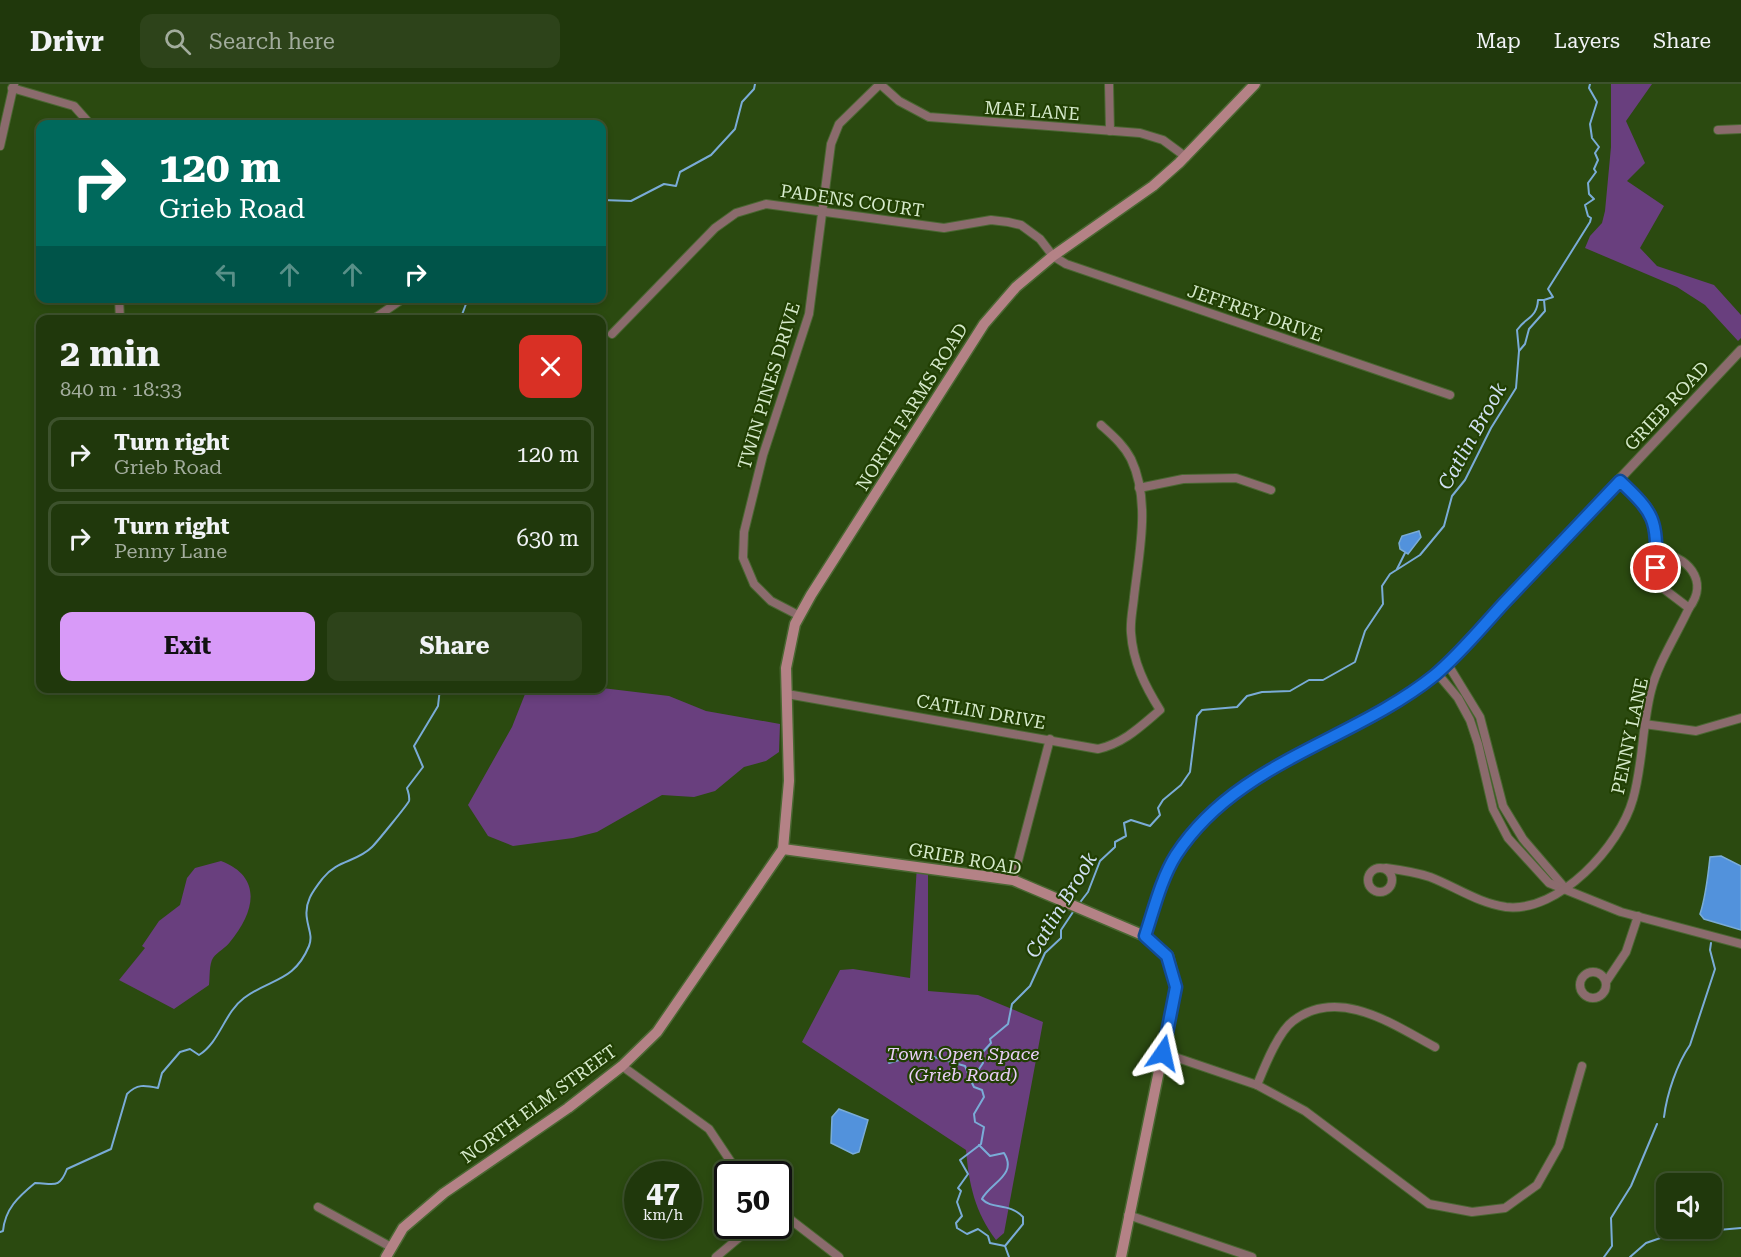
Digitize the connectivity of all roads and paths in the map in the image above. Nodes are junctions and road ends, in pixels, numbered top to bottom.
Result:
1 (880, 84) edge
2 (1109, 84) edge
3 (1255, 84) edge
4 (13, 86) edge
5 (86, 120) edge
6 (1741, 129) edge
7 (1718, 130) dead end
8 (1110, 131) junction
9 (0, 146) edge
10 (1186, 157) junction
11 (822, 213) junction
12 (1053, 256) junction
13 (397, 303) edge
14 (379, 315) edge
15 (612, 334) dead end
16 (1741, 350) edge
17 (1450, 395) dead end
18 (1101, 425) dead end
19 (1620, 481) junction
20 (1139, 488) junction
21 (1270, 490) dead end
22 (1656, 553) junction
23 (1689, 608) junction
24 (800, 616) junction
25 (1448, 663) junction
26 (1437, 673) junction
27 (787, 694) junction
28 (1741, 718) edge
29 (1644, 724) junction
30 (1050, 739) junction
31 (783, 849) junction
32 (1386, 868) dead end
33 (1013, 880) junction
34 (1566, 889) junction
35 (1638, 915) junction
36 (1145, 936) junction
37 (1741, 944) edge
38 (1606, 982) dead end
39 (1435, 1047) dead end
40 (1163, 1053) junction
41 (622, 1066) junction
42 (1582, 1066) dead end
43 (1257, 1085) junction
44 (730, 1161) edge
45 (318, 1207) dead end
46 (1128, 1215) junction
47 (792, 1221) edge
48 (737, 1239) edge
49 (389, 1252) edge
50 (716, 1257) edge
51 (839, 1257) edge
52 (1121, 1257) edge
53 (1252, 1257) edge

1 - 8 street, MAE LANE
1 - 11 street, TWIN PINES DRIVE
2 - 8 street
3 - 10 main road, NORTH FARMS ROAD
4 - 5 street
4 - 9 street
6 - 7 street
8 - 10 street, MAE LANE
10 - 12 main road, NORTH FARMS ROAD
11 - 12 street, PADENS COURT
11 - 15 street, PADENS COURT
11 - 24 street, TWIN PINES DRIVE
12 - 17 street, JEFFREY DRIVE
12 - 24 main road, NORTH FARMS ROAD
13 - 14 street
16 - 19 street, GRIEB ROAD
18 - 20 street
19 - 22 street
19 - 25 street, GRIEB ROAD
20 - 21 street
20 - 30 street, CATLIN DRIVE
22 - 23 street
22 - 23 street, PENNY LANE
23 - 29 street, PENNY LANE
24 - 27 main road, NORTH FARMS ROAD
25 - 26 street, GRIEB ROAD
25 - 34 street
26 - 34 street
26 - 36 street, GRIEB ROAD
27 - 30 street, CATLIN DRIVE
27 - 31 main road, NORTH FARMS ROAD
28 - 29 street
29 - 34 street, PENNY LANE
30 - 33 street
31 - 33 main road, GRIEB ROAD
31 - 41 main road, NORTH ELM STREET
32 - 34 street, PENNY LANE
33 - 36 main road, GRIEB ROAD
34 - 35 street
35 - 37 street
35 - 38 street
36 - 40 main road
39 - 43 street
40 - 43 street
40 - 46 main road
41 - 44 street
41 - 49 main road, NORTH ELM STREET
42 - 43 street
45 - 49 street
46 - 52 main road
46 - 53 street
47 - 51 street
48 - 50 street

